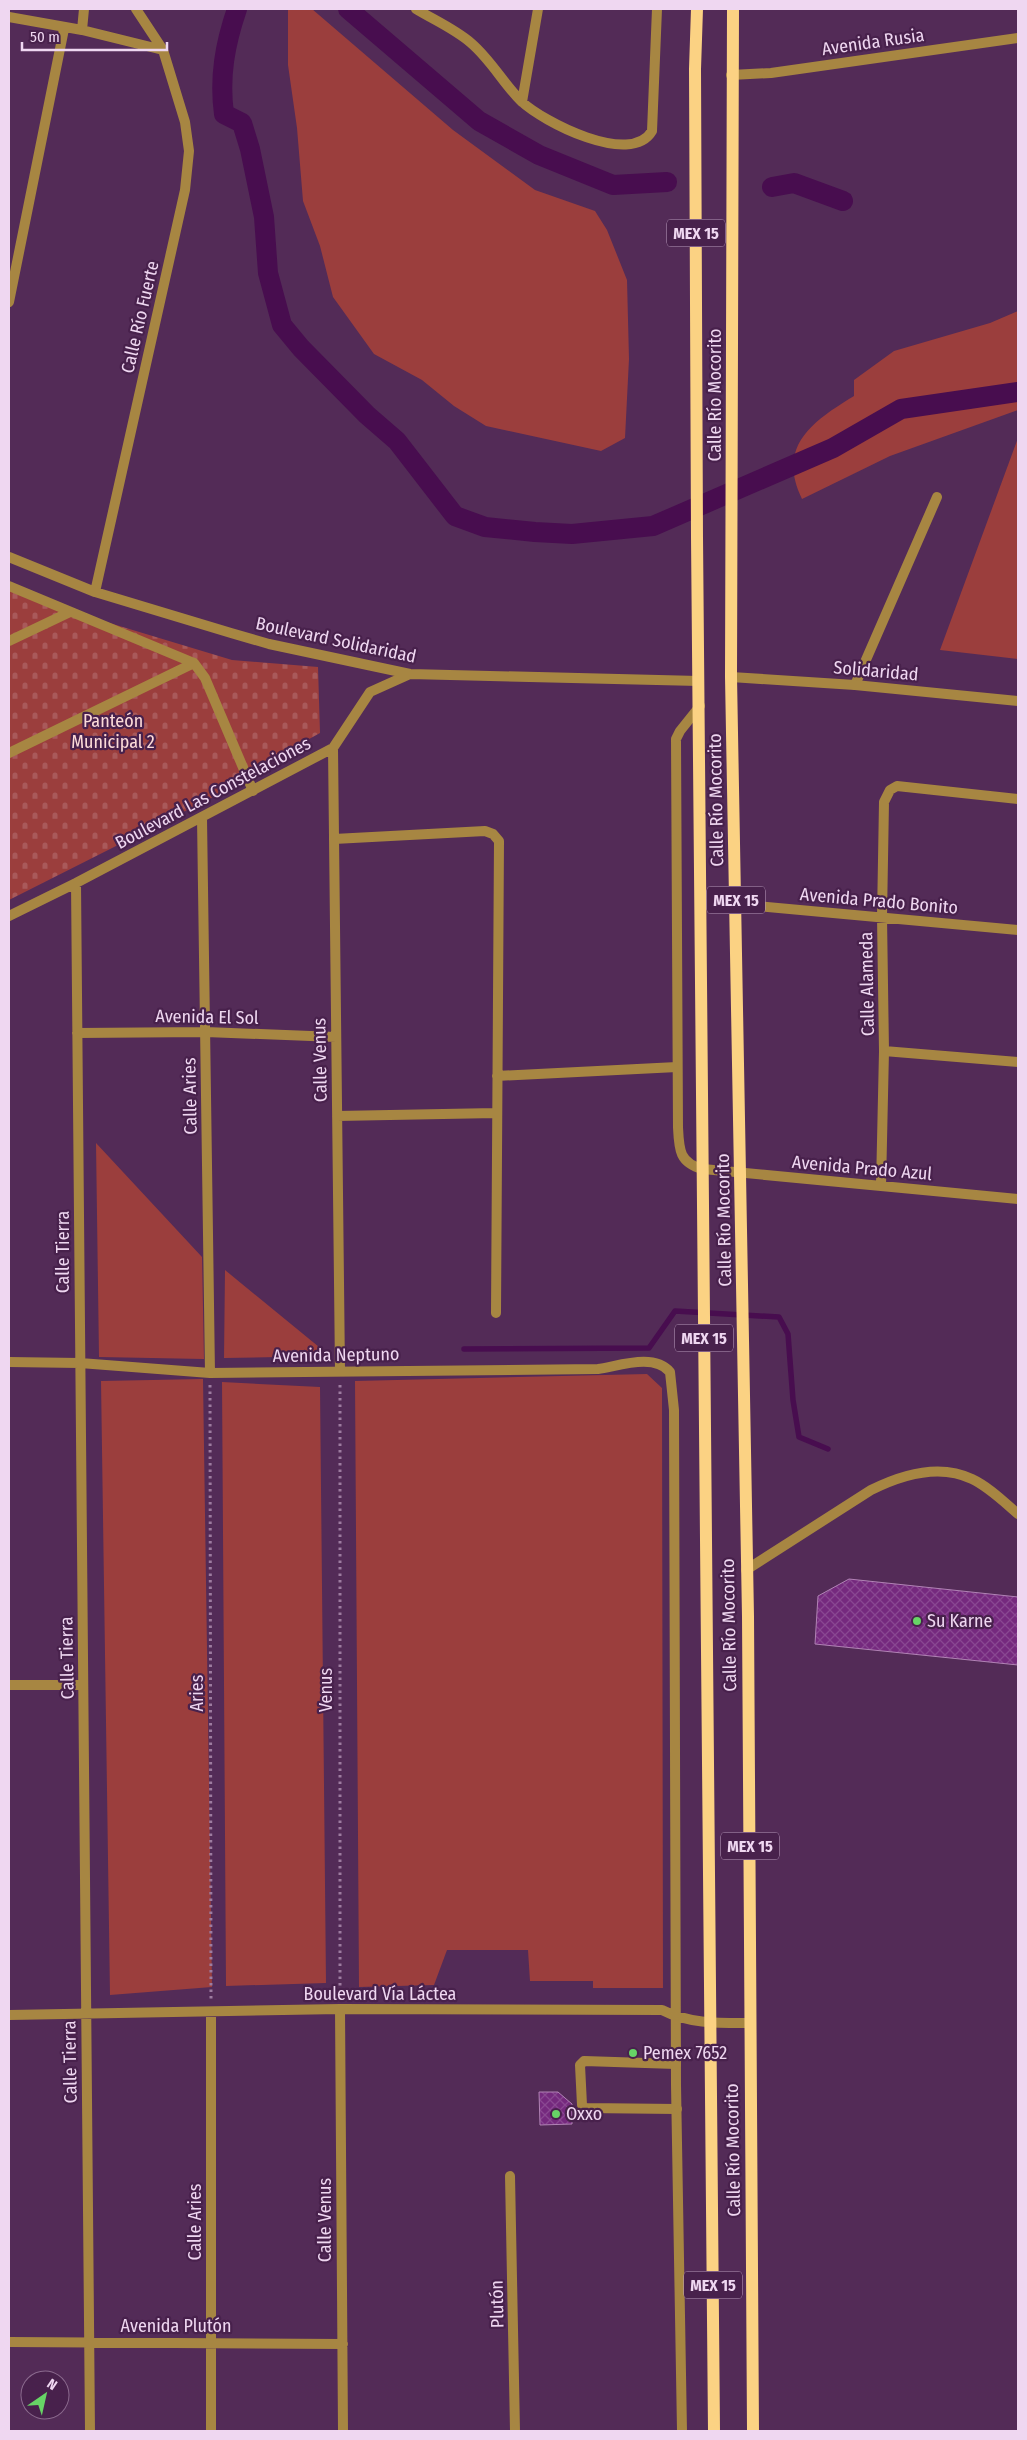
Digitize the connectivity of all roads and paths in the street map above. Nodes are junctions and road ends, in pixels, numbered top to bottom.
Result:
1 (84, 9) edge
2 (136, 9) edge
3 (416, 9) edge
4 (538, 9) edge
5 (657, 9) edge
6 (697, 9) edge
7 (733, 9) edge
8 (9, 17) edge
9 (64, 29) junction
10 (82, 30) junction
11 (1018, 38) edge
12 (163, 50) junction
13 (731, 75) junction
14 (522, 102) junction
15 (9, 302) edge
16 (937, 497) dead end
17 (9, 557) edge
18 (9, 586) edge
19 (95, 592) junction
20 (70, 612) junction
21 (9, 640) edge
22 (194, 663) junction
23 (410, 674) junction
24 (731, 677) junction
25 (699, 681) junction
26 (854, 684) junction
27 (1018, 701) edge
28 (700, 706) junction
29 (333, 748) junction
30 (9, 753) edge
31 (253, 791) junction
32 (1018, 799) edge
33 (202, 818) junction
34 (334, 839) junction
35 (76, 884) junction
36 (736, 904) junction
37 (9, 916) edge
38 (882, 917) junction
39 (1018, 930) edge
40 (206, 1032) junction
41 (77, 1033) junction
42 (336, 1037) junction
43 (884, 1051) junction
44 (1018, 1062) edge
45 (678, 1067) junction
46 (497, 1076) junction
47 (496, 1113) junction
48 (337, 1116) junction
49 (703, 1170) junction
50 (740, 1173) junction
51 (881, 1186) junction
52 (1018, 1199) edge
53 (496, 1313) dead end
54 (9, 1362) edge
55 (80, 1363) junction
56 (340, 1371) junction
57 (210, 1373) junction
58 (1018, 1514) edge
59 (746, 1570) junction
60 (9, 1685) edge
61 (83, 1685) junction
62 (340, 2009) junction
63 (211, 2012) junction
64 (86, 2014) junction
65 (9, 2015) edge
66 (677, 2018) junction
67 (712, 2023) junction
68 (750, 2023) junction
69 (676, 2064) junction
70 (677, 2109) junction
71 (510, 2176) dead end
72 (9, 2342) edge
73 (89, 2342) junction
74 (211, 2343) junction
75 (342, 2344) junction
76 (90, 2431) edge
77 (211, 2431) edge
78 (343, 2431) edge
79 (515, 2431) edge
80 (682, 2431) edge
81 (714, 2431) edge
82 (753, 2431) edge

1 - 10 street
2 - 12 street, Calle Río Fuerte
3 - 14 street
4 - 14 street
5 - 14 street
6 - 25 main road, Calle Río Mocorito / MEX 15
7 - 13 main road, Calle Río Mocorito / MEX 15
8 - 9 street
9 - 10 street
9 - 15 street
10 - 12 street
11 - 13 street, Avenida Rusia
12 - 19 street, Calle Río Fuerte
13 - 24 main road, Calle Río Mocorito / MEX 15
16 - 26 street
17 - 19 street, Boulevard Solidaridad
18 - 20 street
19 - 23 street, Boulevard Solidaridad
20 - 21 street
20 - 22 street
22 - 30 street
22 - 31 street
23 - 25 street, Boulevard Solidaridad
23 - 29 street, Boulevard Las Constelaciones
24 - 26 street, Solidaridad
24 - 36 main road, Calle Río Mocorito / MEX 15
25 - 28 main road, Calle Río Mocorito / MEX 15
26 - 27 street, Solidaridad
28 - 45 street
28 - 49 main road, Calle Río Mocorito / MEX 15
29 - 31 street, Boulevard Las Constelaciones
29 - 34 street, Calle Venus
31 - 33 street, Boulevard Las Constelaciones
32 - 38 street, Calle Alameda
33 - 35 street, Boulevard Las Constelaciones
33 - 40 street, Calle Aries
34 - 42 street, Calle Venus
34 - 46 street
35 - 37 street, Boulevard Las Constelaciones
35 - 41 street, Calle Tierra
36 - 38 street, Avenida Prado Bonito
36 - 50 main road, Calle Río Mocorito / MEX 15
38 - 39 street, Avenida Prado Bonito
38 - 43 street, Calle Alameda
40 - 41 street, Avenida El Sol
40 - 42 street, Avenida El Sol
40 - 57 street, Calle Aries
41 - 55 street, Calle Tierra
42 - 48 street, Calle Venus
43 - 44 street
43 - 51 street, Calle Alameda
45 - 46 street
45 - 49 street
46 - 47 street
47 - 48 street
47 - 53 street
48 - 56 street, Calle Venus
49 - 50 street, Avenida Prado Azul
49 - 67 main road, Calle Río Mocorito / MEX 15
50 - 51 street, Avenida Prado Azul
50 - 59 main road, Calle Río Mocorito / MEX 15
51 - 52 street, Avenida Prado Azul
54 - 55 street, Avenida Neptuno
55 - 57 street, Avenida Neptuno
55 - 61 street, Calle Tierra
56 - 57 street, Avenida Neptuno
56 - 62 path, Venus
56 - 66 street, Avenida Neptuno
57 - 63 path, Aries
58 - 59 street
59 - 68 main road, Calle Río Mocorito / MEX 15
60 - 61 street
61 - 64 street, Calle Tierra
62 - 63 street, Boulevard Vía Láctea
62 - 66 street, Boulevard Vía Láctea
62 - 75 street, Calle Venus
63 - 64 street, Boulevard Vía Láctea
63 - 74 street, Calle Aries
64 - 65 street, Boulevard Vía Láctea
64 - 73 street, Calle Tierra
66 - 67 street, Boulevard Vía Láctea
66 - 69 street
67 - 68 street, Boulevard Vía Láctea
67 - 81 main road, Calle Río Mocorito / MEX 15
68 - 82 main road, Calle Río Mocorito / MEX 15
69 - 70 street
69 - 70 street
70 - 80 street
71 - 79 street, Plutón
72 - 73 street, Avenida Plutón
73 - 74 street, Avenida Plutón
73 - 76 street, Calle Tierra
74 - 75 street, Avenida Plutón
74 - 77 street, Calle Aries
75 - 78 street, Calle Venus

